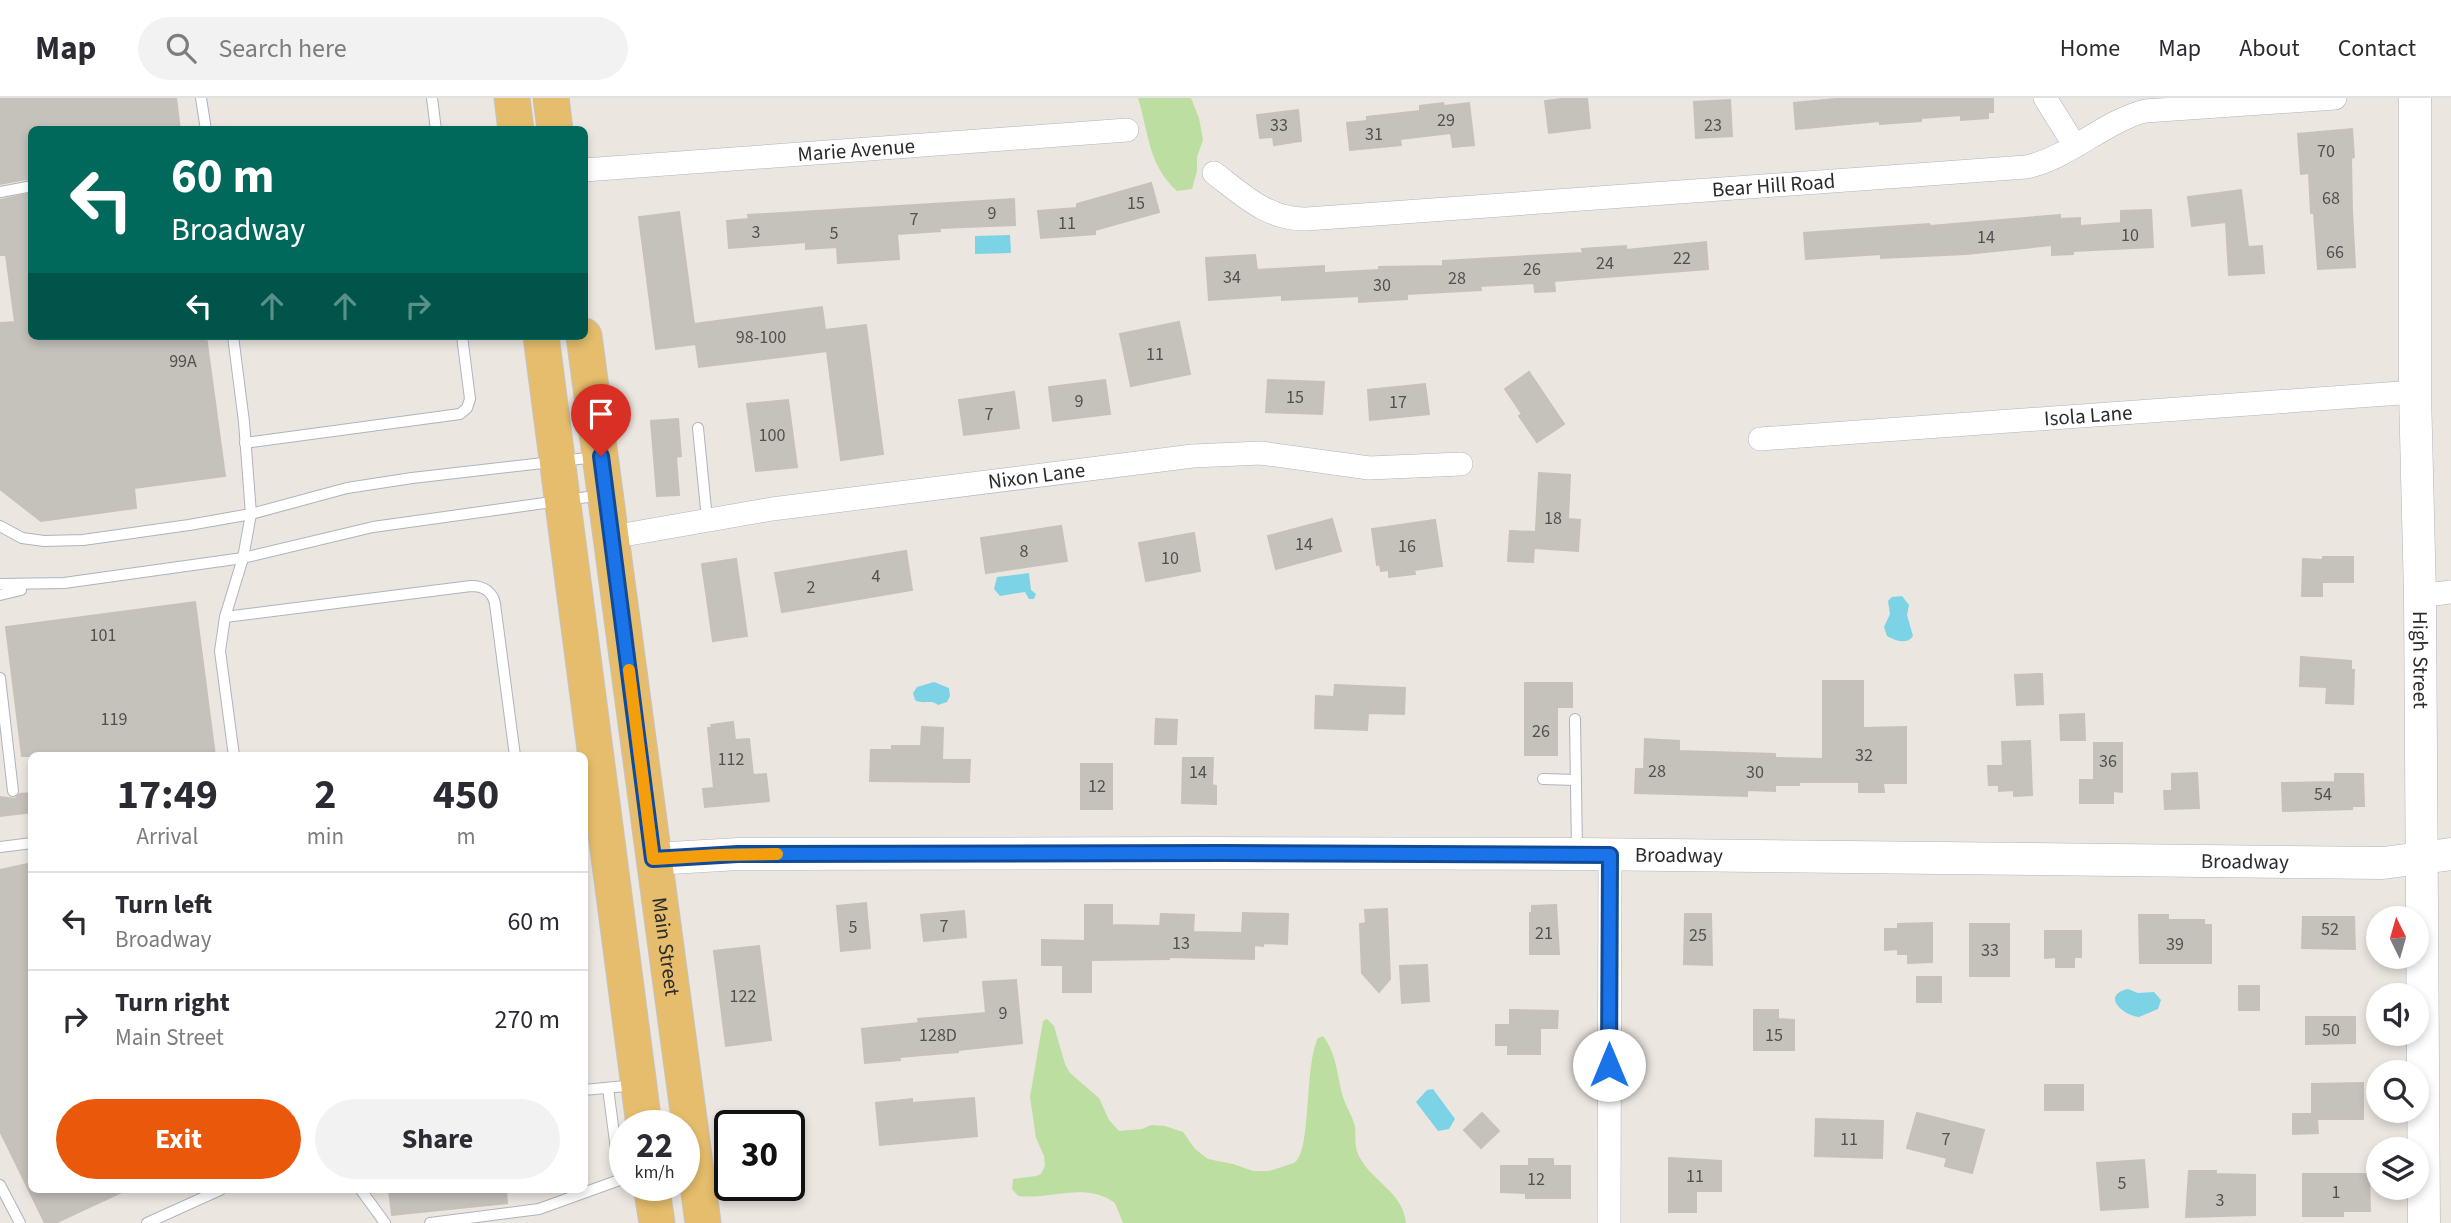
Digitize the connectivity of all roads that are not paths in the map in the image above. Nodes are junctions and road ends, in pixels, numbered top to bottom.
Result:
1 (201, 98) edge
2 (432, 98) edge
3 (512, 98) edge
4 (551, 98) edge
5 (2045, 98) edge
6 (2334, 98) edge
7 (2415, 98) edge
8 (205, 126) edge
9 (436, 126) edge
10 (516, 126) edge
11 (554, 126) edge
12 (1128, 130) dead end
13 (2075, 146) junction
14 (588, 170) edge
15 (1214, 173) dead end
16 (27, 187) dead end
17 (0, 192) edge
18 (233, 340) edge
19 (463, 340) edge
20 (542, 340) edge
21 (585, 340) edge
22 (2415, 392) junction
23 (698, 428) dead end
24 (1760, 439) dead end
25 (245, 443) junction
26 (601, 456) junction
27 (557, 463) junction
28 (1461, 464) dead end
29 (606, 494) junction
30 (563, 500) junction
31 (251, 514) junction
32 (707, 519) junction
33 (0, 526) edge
34 (612, 537) junction
35 (243, 558) junction
36 (64, 583) junction
37 (0, 584) edge
38 (2451, 592) edge
39 (0, 595) edge
40 (2420, 596) junction
41 (225, 617) junction
42 (0, 678) edge
43 (1575, 719) dead end
44 (3, 725) edge
45 (233, 752) edge
46 (514, 752) edge
47 (1543, 779) dead end
48 (1576, 780) junction
49 (13, 791) dead end
50 (28, 844) edge
51 (0, 847) edge
52 (1577, 854) junction
53 (2451, 854) edge
54 (1610, 855) junction
55 (653, 859) junction
56 (2420, 860) junction
57 (623, 1086) junction
58 (588, 1090) edge
59 (625, 1110) edge
60 (636, 1110) edge
61 (0, 1185) edge
62 (609, 1188) edge
63 (213, 1193) edge
64 (363, 1193) edge
65 (643, 1201) edge
66 (5, 1206) edge
67 (655, 1222) edge
68 (20, 1223) edge
69 (147, 1223) edge
70 (385, 1223) edge
71 (430, 1223) edge
72 (703, 1223) edge
73 (1609, 1223) edge
74 (2424, 1223) edge

1 - 8 lane
2 - 9 lane
3 - 10 main road
4 - 11 main road
5 - 13 street
6 - 13 street, Bear Hill Road
7 - 22 main road, High Street
12 - 14 street, Marie Avenue
13 - 15 street, Bear Hill Road
16 - 17 lane
18 - 25 lane
19 - 25 lane
20 - 27 main road
21 - 26 main road, Main Street
22 - 24 street, Isola Lane
22 - 40 main road, High Street
23 - 32 lane
25 - 31 lane
26 - 27 lane
26 - 29 main road, Main Street
27 - 30 main road
27 - 31 lane
28 - 32 street, Nixon Lane
29 - 30 lane
29 - 34 main road, Main Street
30 - 35 lane
30 - 57 main road
31 - 33 lane
31 - 35 lane
32 - 34 street, Nixon Lane
34 - 55 main road, Main Street
35 - 36 lane
35 - 41 lane
36 - 37 lane
36 - 39 lane
38 - 40 street
40 - 56 main road, High Street
41 - 45 lane
41 - 46 lane
42 - 44 lane
43 - 48 lane
44 - 49 lane
47 - 48 lane
48 - 52 lane
50 - 51 lane
52 - 54 main road, Broadway
52 - 55 main road, Broadway
53 - 56 main road, Broadway
54 - 56 main road, Broadway
54 - 73 street
55 - 72 main road, Main Street
56 - 74 main road, High Street
57 - 58 lane
57 - 59 lane
57 - 60 main road
61 - 66 lane
62 - 71 lane
63 - 69 lane
64 - 70 lane
65 - 67 main road
66 - 68 lane

